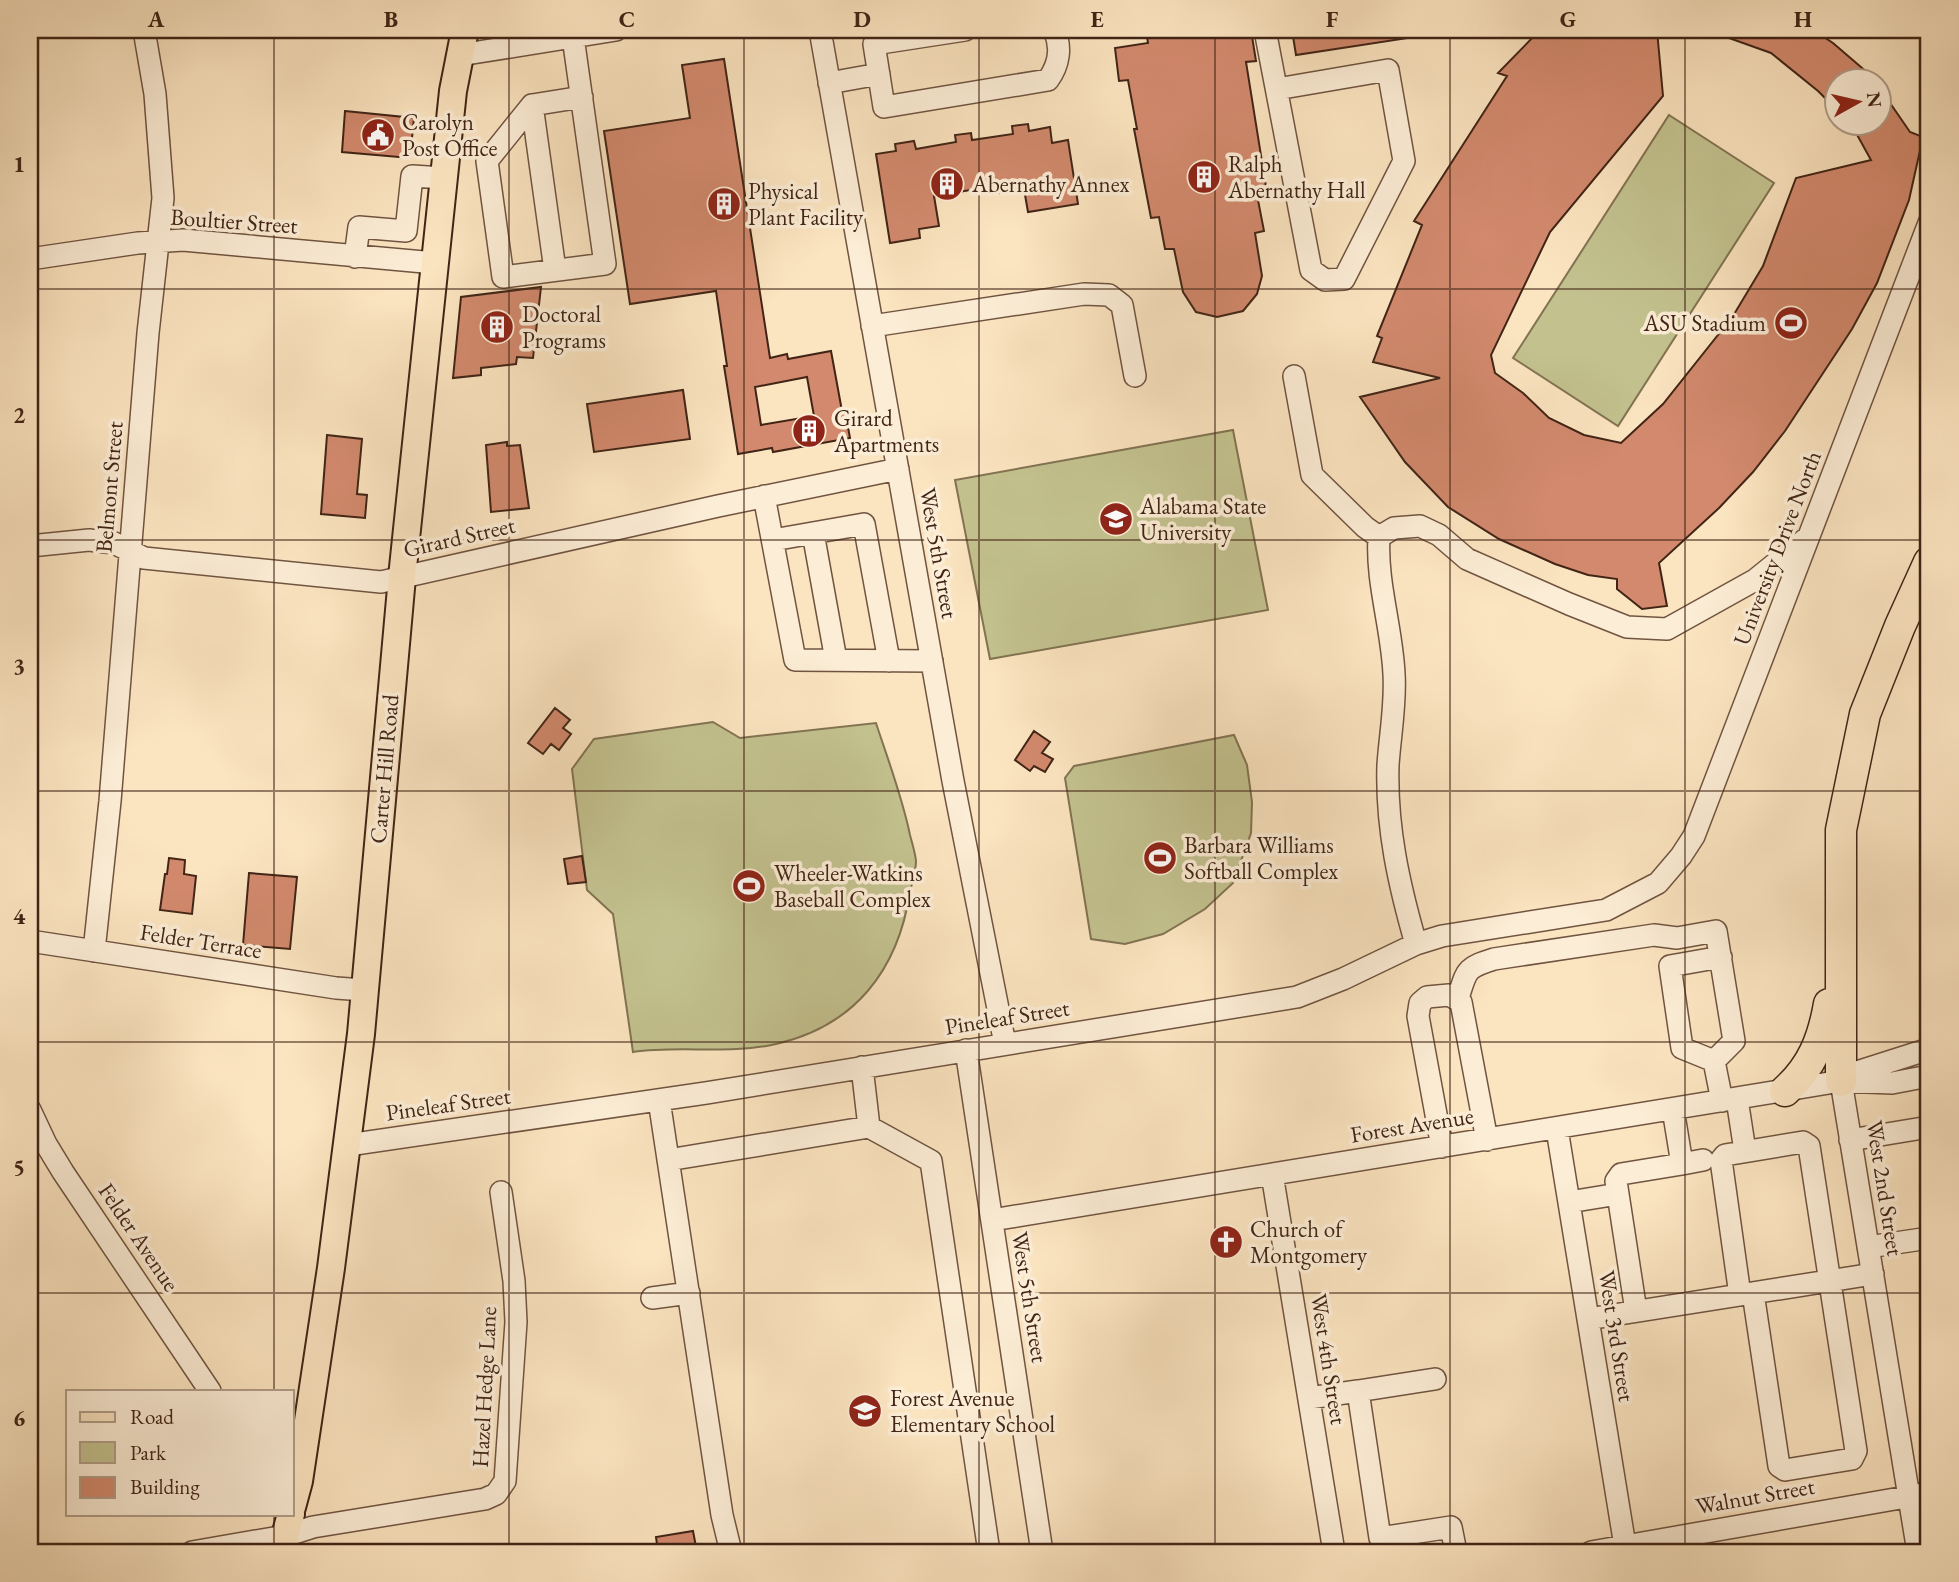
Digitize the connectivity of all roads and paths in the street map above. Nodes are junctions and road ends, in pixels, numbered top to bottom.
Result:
1 (144, 30) edge
2 (616, 30) edge
3 (820, 30) edge
4 (965, 30) edge
5 (1054, 30) edge
6 (1265, 30) edge
7 (573, 37) junction
8 (463, 43) edge
9 (879, 74) junction
10 (829, 83) junction
11 (1277, 89) junction
12 (582, 97) junction
13 (532, 105) junction
14 (444, 178) junction
15 (1929, 223) edge
16 (406, 231) junction
17 (159, 241) junction
18 (355, 257) junction
19 (30, 260) edge
20 (403, 262) junction
21 (435, 263) junction
22 (555, 271) junction
23 (872, 326) junction
24 (1135, 376) dead end
25 (1294, 376) dead end
26 (898, 468) junction
27 (764, 496) junction
28 (814, 533) junction
29 (1380, 537) junction
30 (1809, 537) junction
31 (773, 540) junction
32 (30, 546) edge
33 (129, 550) junction
34 (1929, 562) edge
35 (401, 577) junction
36 (836, 660) junction
37 (889, 661) junction
38 (932, 661) junction
39 (1658, 883) joint
40 (30, 941) edge
41 (1416, 944) junction
42 (1840, 945) junction
43 (94, 951) junction
44 (1721, 957) junction
45 (364, 990) junction
46 (1458, 998) junction
47 (1004, 1044) junction
48 (1929, 1049) edge
49 (966, 1050) junction
50 (1714, 1061) junction
51 (862, 1067) junction
52 (1929, 1076) edge
53 (1841, 1081) junction
54 (1785, 1091) junction
55 (659, 1100) junction
56 (1729, 1100) junction
57 (1674, 1109) junction
58 (30, 1110) edge
59 (869, 1127) junction
60 (1929, 1127) edge
61 (1557, 1129) junction
62 (1487, 1140) junction
63 (1850, 1140) junction
64 (348, 1145) junction
65 (1442, 1147) junction
66 (1745, 1151) junction
67 (668, 1160) junction
68 (1703, 1160) dead end
69 (1682, 1164) junction
70 (1272, 1174) junction
71 (501, 1192) dead end
72 (1618, 1194) junction
73 (1569, 1202) junction
74 (992, 1220) junction
75 (1929, 1238) edge
76 (1868, 1247) junction
77 (1873, 1274) junction
78 (1831, 1280) junction
79 (689, 1293) junction
80 (1746, 1294) junction
81 (652, 1298) dead end
82 (1636, 1311) junction
83 (1588, 1319) junction
84 (1434, 1379) dead end
85 (209, 1390) edge
86 (1357, 1391) junction
87 (1309, 1398) junction
88 (1919, 1495) edge
89 (294, 1499) edge
90 (284, 1529) edge
91 (1625, 1549) edge
92 (192, 1552) edge
93 (731, 1552) edge
94 (989, 1552) edge
95 (1042, 1552) edge
96 (1334, 1552) edge
97 (1456, 1552) edge
98 (1591, 1552) edge
99 (1918, 1552) edge

1 - 17 street, Belmont Street
2 - 7 street
3 - 10 street, West 5th Street
4 - 9 street
5 - 9 street
6 - 11 street
7 - 8 street
7 - 12 street
8 - 14 main road, Carter Hill Road
9 - 10 street
10 - 23 street, West 5th Street
11 - 11 street
12 - 13 street
12 - 22 street
13 - 22 street
13 - 22 street
14 - 16 street
14 - 21 main road, Carter Hill Road
15 - 30 street, University Drive North
16 - 18 street
16 - 20 street
17 - 18 street, Boultier Street
17 - 19 street, Boultier Street
17 - 33 street, Belmont Street
18 - 20 street, Boultier Street
20 - 21 street, Boultier Street
21 - 35 main road, Carter Hill Road
23 - 24 street
23 - 26 street, West 5th Street
25 - 29 street
26 - 27 street, Girard Street
26 - 38 street, West 5th Street
27 - 31 street
27 - 35 street, Girard Street
28 - 31 street
28 - 36 street
28 - 37 street
29 - 30 street
29 - 41 street
30 - 39 street, University Drive North
31 - 36 street
32 - 33 street, Girard Street
33 - 35 street, Girard Street
33 - 43 street, Belmont Street
34 - 42 highway
35 - 45 main road, Carter Hill Road
36 - 37 street
37 - 38 street
38 - 47 street, West 5th Street
39 - 41 street, Pineleaf Street
40 - 43 street, Felder Terrace
41 - 47 street, Pineleaf Street
42 - 53 highway
42 - 54 highway
43 - 45 street, Felder Terrace
44 - 46 street
44 - 50 street
44 - 50 street
45 - 64 main road, Carter Hill Road
46 - 62 street
46 - 65 street
47 - 49 street, Pineleaf Street
48 - 53 street, Forest Avenue
49 - 51 street, Pineleaf Street
49 - 74 street, West 5th Street
50 - 56 street
51 - 55 street, Pineleaf Street
51 - 59 street
52 - 53 street, Forest Avenue
53 - 54 street, Forest Avenue
53 - 63 street, West 2nd Street
54 - 56 street, Forest Avenue
55 - 64 street, Pineleaf Street
55 - 67 street
56 - 57 street, Forest Avenue
56 - 66 street
57 - 61 street, Forest Avenue
57 - 69 street
58 - 85 street, Felder Avenue
59 - 67 street
59 - 94 street
60 - 63 street
61 - 62 street, Forest Avenue
61 - 73 street, West 3rd Street
62 - 65 street, Forest Avenue
63 - 76 street, West 2nd Street
64 - 89 main road, Carter Hill Road
65 - 70 street, Forest Avenue
66 - 78 street
66 - 80 street
67 - 79 street
68 - 69 street
69 - 72 street
70 - 74 street, Forest Avenue
70 - 87 street, West 4th Street
71 - 90 street, Hazel Hedge Lane
72 - 73 street
72 - 82 street
73 - 83 street, West 3rd Street
74 - 95 street, West 5th Street
75 - 76 street
76 - 77 street, West 2nd Street
77 - 78 street
77 - 88 street, West 2nd Street
78 - 80 street
78 - 80 street
79 - 81 street
79 - 93 street
80 - 82 street
82 - 83 street
83 - 91 street, West 3rd Street
84 - 86 street
86 - 87 street
86 - 97 street
87 - 96 street, West 4th Street
88 - 91 street, Walnut Street
88 - 99 street, West 2nd Street
90 - 92 street, Hazel Hedge Lane
91 - 98 street, Walnut Street

